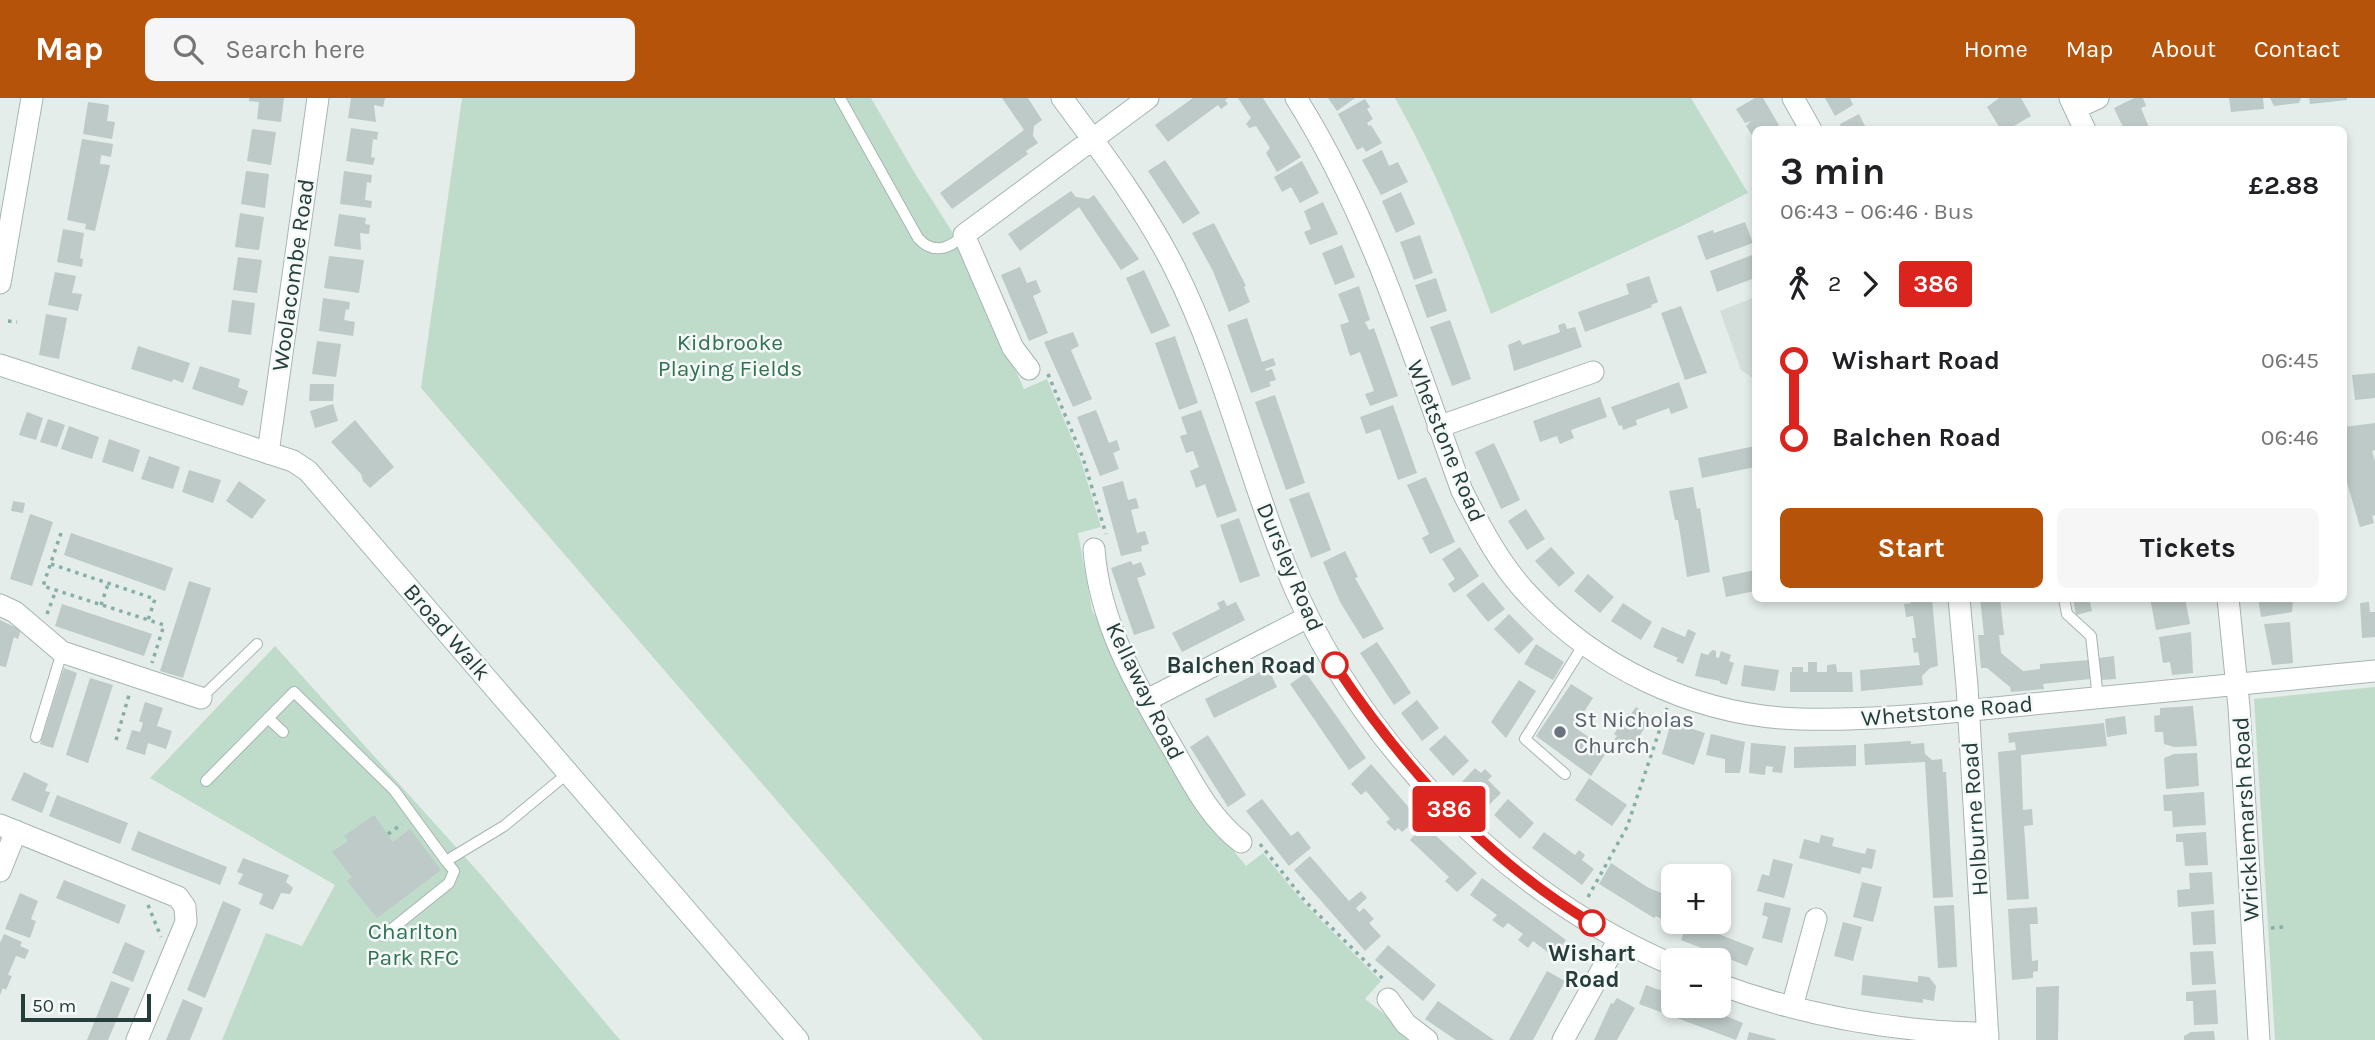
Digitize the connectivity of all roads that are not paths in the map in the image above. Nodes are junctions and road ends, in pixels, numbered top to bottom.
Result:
1 (32, 98) edge
2 (318, 98) edge
3 (840, 98) edge
4 (1062, 98) edge
5 (1148, 98) edge
6 (1296, 98) edge
7 (1793, 98) edge
8 (2098, 98) edge
9 (2073, 103) edge
10 (1809, 126) edge
11 (2083, 126) edge
12 (1092, 139) junction
13 (964, 235) junction
14 (0, 283) edge
15 (0, 365) edge
16 (1029, 369) road end
17 (1593, 372) dead end
18 (1438, 427) junction
19 (268, 453) junction
20 (1094, 549) road end
21 (1959, 602) edge
22 (2065, 602) edge
23 (2228, 602) edge
24 (0, 605) edge
25 (1308, 617) junction
26 (257, 644) dead end
27 (1584, 644) junction
28 (61, 652) junction
29 (2375, 671) edge
30 (2237, 685) junction
31 (201, 698) joint
32 (2098, 698) junction
33 (1145, 701) junction
34 (1969, 710) junction
35 (268, 718) junction
36 (283, 732) dead end
37 (36, 737) dead end
38 (568, 773) junction
39 (1565, 774) dead end
40 (206, 781) dead end
41 (8, 828) edge
42 (1241, 842) road end
43 (446, 861) junction
44 (0, 871) edge
45 (1816, 919) dead end
46 (383, 936) dead end
47 (1619, 939) junction
48 (1661, 959) edge
49 (1731, 988) edge
50 (1388, 999) road end
51 (1792, 1007) junction
52 (1988, 1037) edge
53 (137, 1040) edge
54 (798, 1040) edge
55 (1427, 1040) edge
56 (1563, 1040) edge
57 (2259, 1040) edge

1 - 14 street
2 - 19 street, Woolacombe Road
3 - 13 lane
4 - 12 street, Dursley Road
5 - 12 street
6 - 18 street, Whetstone Road
7 - 10 street
8 - 9 street
9 - 11 street
12 - 13 street
12 - 25 street, Dursley Road
13 - 16 street
15 - 19 street, Broad Walk
17 - 18 street
18 - 27 street, Whetstone Road
19 - 38 street, Broad Walk
20 - 33 street, Kellaway Road
21 - 34 street, Holburne Road
22 - 32 lane
23 - 30 street, Wricklemarsh Road
24 - 28 street
25 - 33 street
25 - 47 street, Dursley Road
26 - 31 lane
27 - 34 street, Whetstone Road
27 - 39 lane
28 - 31 street
28 - 37 lane
29 - 30 street, Whetstone Road
30 - 32 street, Whetstone Road
30 - 57 street, Wricklemarsh Road
32 - 34 street, Whetstone Road
33 - 42 street, Kellaway Road
34 - 52 street, Holburne Road
35 - 36 lane
35 - 40 lane
35 - 43 lane
38 - 43 lane
38 - 54 street, Broad Walk
41 - 44 street
41 - 53 street
43 - 46 lane
45 - 51 street
47 - 48 street, Dursley Road
47 - 56 street
49 - 51 street
50 - 55 street
51 - 52 street

